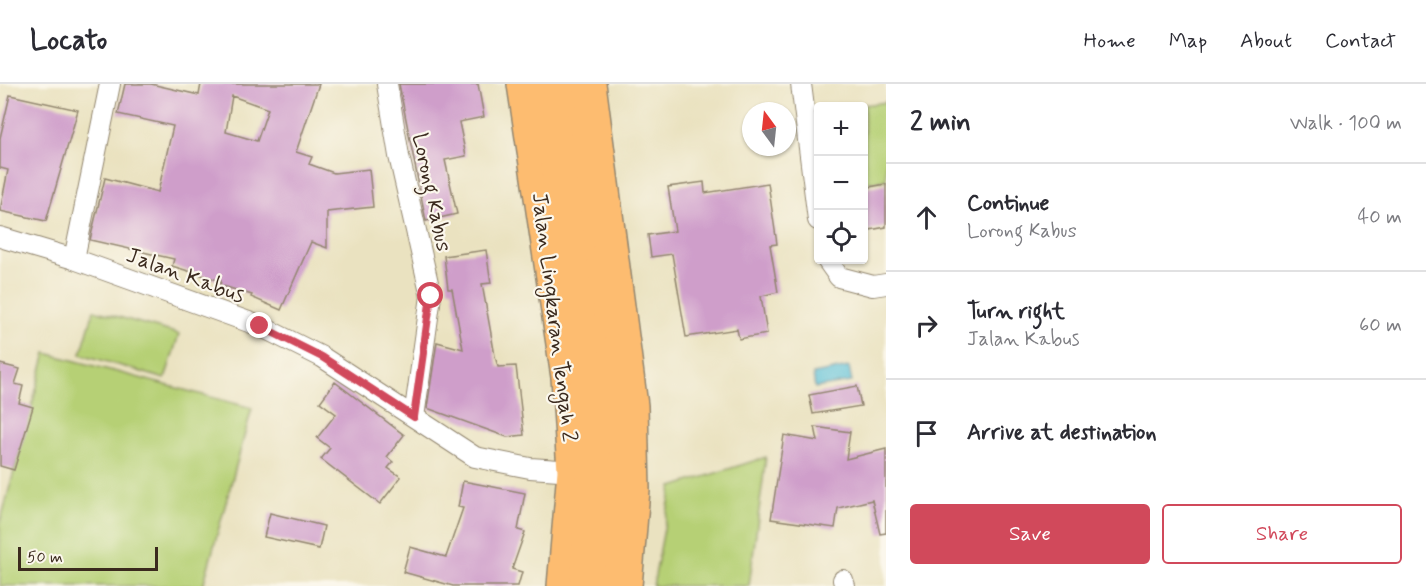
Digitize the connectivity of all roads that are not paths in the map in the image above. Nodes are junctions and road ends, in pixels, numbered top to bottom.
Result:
1 (110, 84) edge
2 (387, 84) edge
3 (524, 84) edge
4 (547, 84) edge
5 (567, 84) edge
6 (589, 84) edge
7 (801, 84) edge
8 (818, 210) edge
9 (0, 237) edge
10 (74, 259) junction
11 (830, 264) edge
12 (886, 284) edge
13 (414, 417) junction
14 (574, 471) junction
15 (564, 586) edge
16 (587, 586) edge
17 (602, 586) edge
18 (625, 586) edge

1 - 10 street
2 - 13 street, Lorong Kabus
3 - 14 highway, Jalan Lingkaran Tengah 2
4 - 16 highway
5 - 17 highway, Jalan Lingkaran Tengah 2
6 - 18 highway
7 - 8 street
9 - 10 street, Jalan Kabus
10 - 13 street, Jalan Kabus
11 - 12 street
13 - 14 street, Jalan Kabus
14 - 15 highway, Jalan Lingkaran Tengah 2

